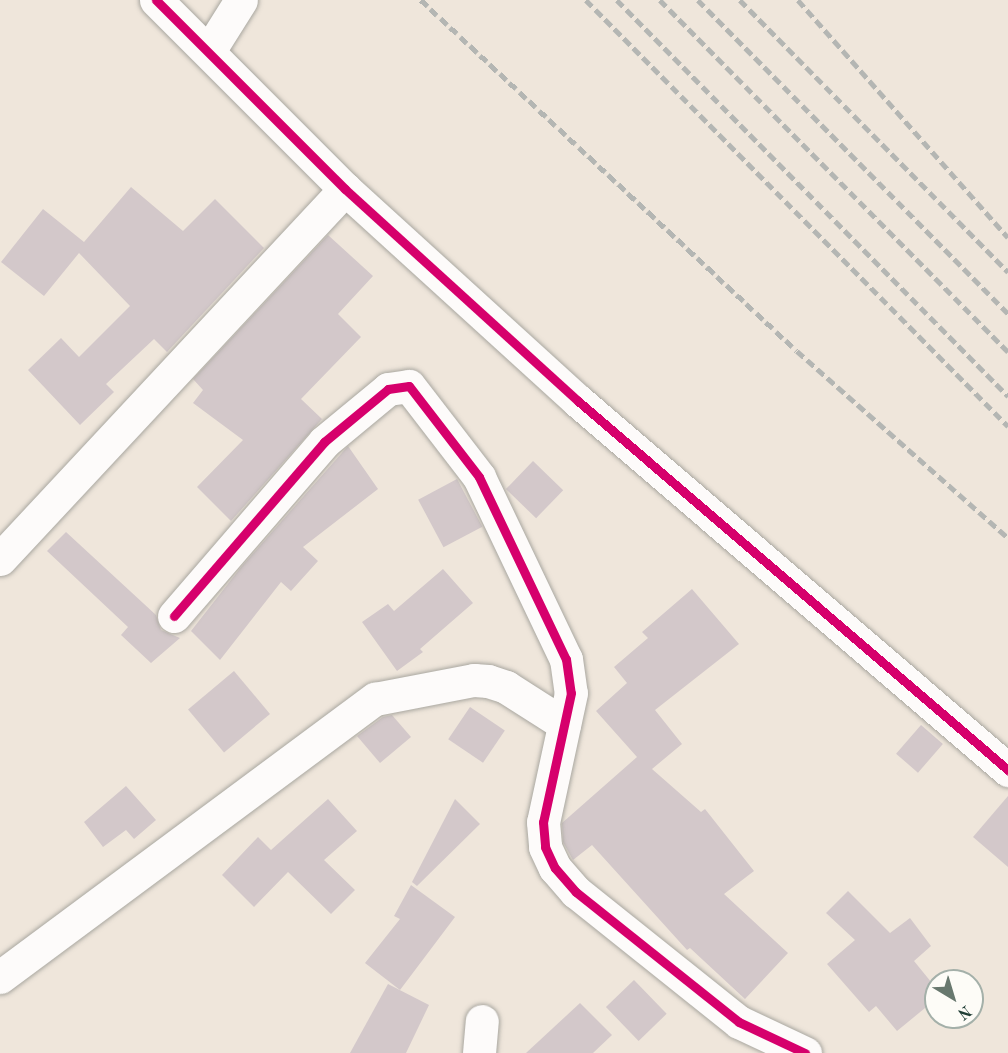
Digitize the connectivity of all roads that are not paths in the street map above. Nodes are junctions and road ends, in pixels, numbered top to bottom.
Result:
1 (156, 0) edge
2 (241, 0) edge
3 (209, 51) junction
4 (345, 189) junction
5 (0, 559) edge
6 (174, 616) dead end
7 (564, 724) junction
8 (1008, 770) edge
9 (0, 978) edge
10 (482, 1021) dead end
11 (479, 1053) edge
12 (805, 1053) edge

1 - 3 street
2 - 3 street
3 - 4 street
4 - 5 street
4 - 8 street
6 - 7 street
7 - 9 street
7 - 12 street
10 - 11 street

